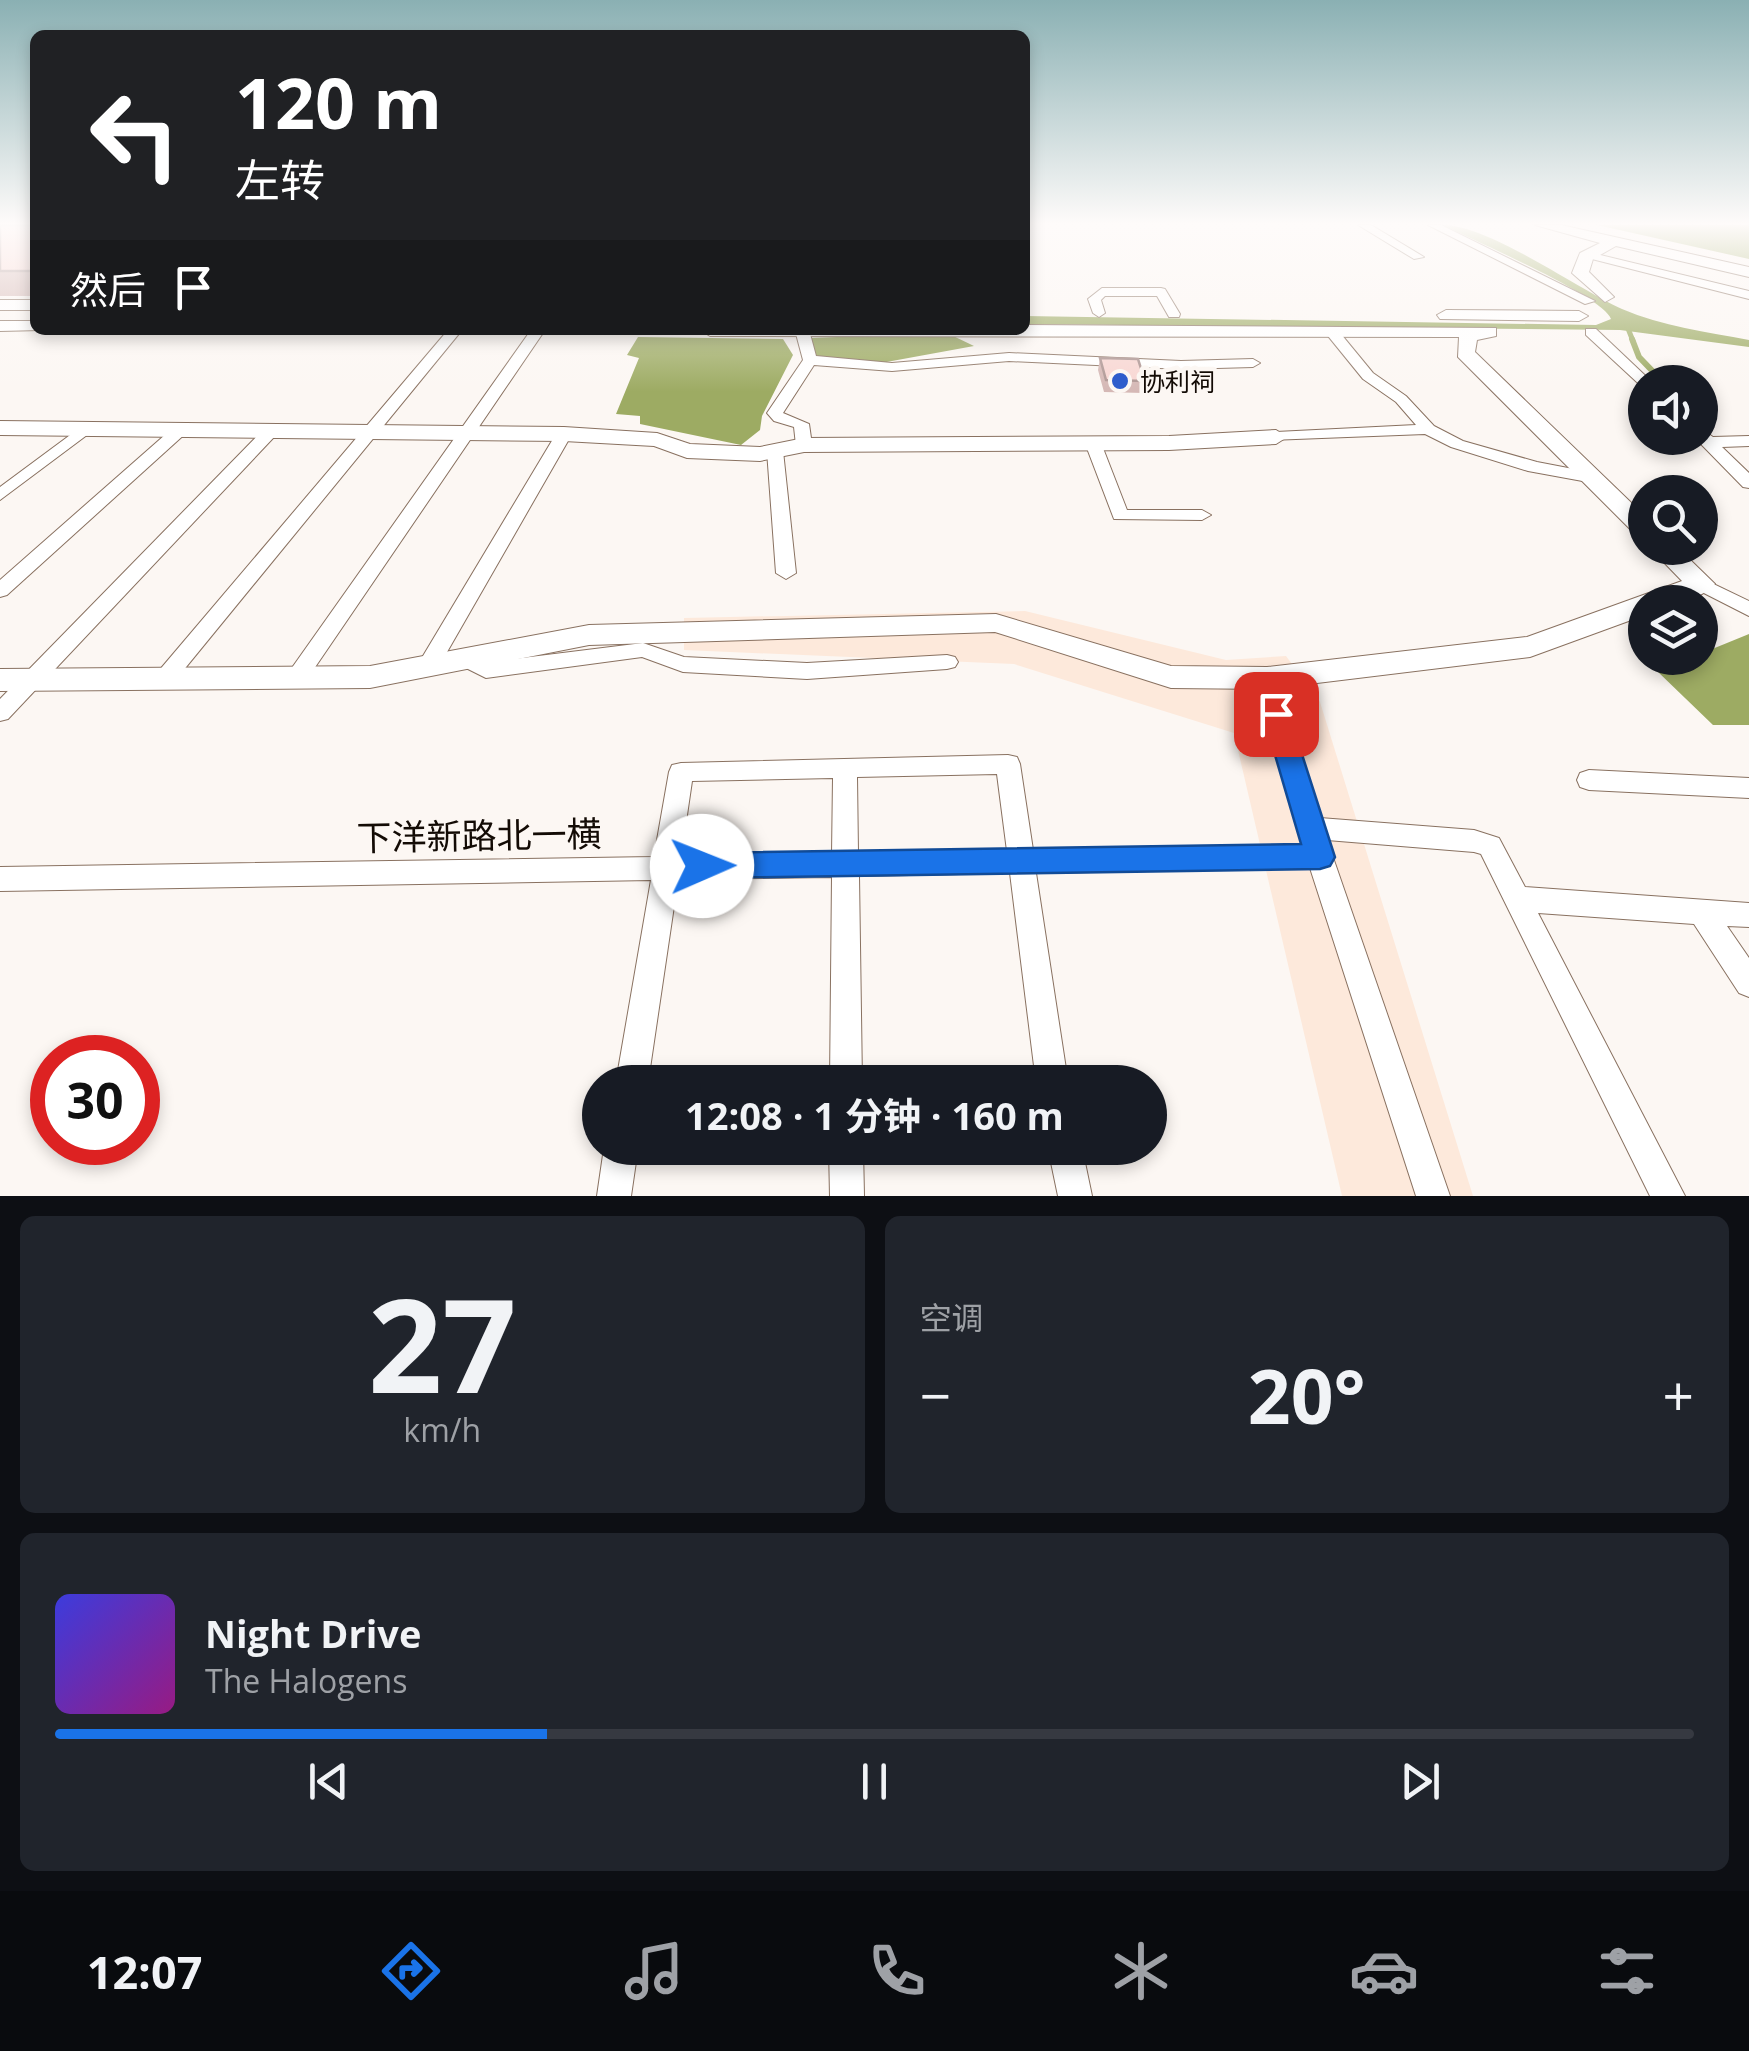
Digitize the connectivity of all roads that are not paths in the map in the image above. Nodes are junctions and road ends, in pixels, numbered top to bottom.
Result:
1 (1535, 281) edge
2 (1582, 281) edge
3 (1695, 281) edge
4 (1749, 294) edge
5 (30, 304) edge
6 (0, 305) edge
7 (1591, 312) junction
8 (1030, 313) edge
9 (1101, 321) junction
10 (1030, 323) edge
11 (0, 326) edge
12 (30, 326) edge
13 (1331, 331) junction
14 (1475, 332) junction
15 (451, 335) edge
16 (534, 335) edge
17 (803, 335) edge
18 (810, 360) junction
19 (1116, 363) junction
20 (1253, 363) dead end
21 (1632, 365) edge
22 (0, 428) edge
23 (85, 429) junction
24 (180, 430) junction
25 (1428, 430) junction
26 (270, 432) junction
27 (368, 433) junction
28 (465, 433) junction
29 (564, 434) junction
30 (1276, 437) joint
31 (1718, 438) edge
32 (1749, 441) edge
33 (1093, 443) junction
34 (804, 445) junction
35 (774, 451) junction
36 (1718, 451) edge
37 (1588, 477) junction
38 (1749, 483) edge
39 (0, 495) edge
40 (1628, 514) edge
41 (1202, 515) dead end
42 (1681, 565) edge
43 (786, 574) dead end
44 (1701, 584) joint
45 (0, 591) edge
46 (1749, 609) edge
47 (1628, 611) edge
48 (466, 658) junction
49 (946, 662) dead end
50 (428, 666) junction
51 (297, 677) junction
52 (32, 678) junction
53 (165, 678) junction
54 (1267, 678) junction
55 (0, 680) edge
56 (0, 713) edge
57 (845, 768) junction
58 (1588, 780) dead end
59 (1749, 788) edge
60 (1310, 828) junction
61 (1320, 857) junction
62 (1021, 861) junction
63 (846, 862) junction
64 (666, 866) junction
65 (0, 879) edge
66 (1517, 898) junction
67 (1702, 912) junction
68 (1749, 915) edge
69 (1749, 982) edge
70 (635, 1065) edge
71 (846, 1065) edge
72 (1050, 1065) edge
73 (619, 1165) edge
74 (846, 1165) edge
75 (1069, 1165) edge
76 (614, 1196) edge
77 (846, 1196) edge
78 (1075, 1196) edge
79 (1433, 1196) edge
80 (1668, 1196) edge

1 - 7 street
2 - 7 street
3 - 4 street
5 - 6 street
7 - 9 street
7 - 14 street
7 - 21 street
8 - 9 street
9 - 10 street
9 - 13 street
9 - 19 street
11 - 12 street
13 - 14 street
13 - 25 street
14 - 37 street
15 - 27 street
16 - 28 street
17 - 18 street
18 - 19 street
18 - 34 street
19 - 20 street
22 - 23 street
23 - 24 street
23 - 39 street
24 - 26 street
24 - 45 street
25 - 30 street
25 - 37 street
26 - 27 street
26 - 52 street
27 - 28 street
27 - 53 street
28 - 29 street
28 - 51 street
29 - 35 street
29 - 50 street
30 - 33 street
31 - 32 street
33 - 34 street
33 - 41 street
34 - 35 street
35 - 43 street
36 - 38 street
37 - 40 street
42 - 44 street
44 - 46 street
47 - 54 street
48 - 49 street
48 - 50 street
48 - 54 street
50 - 51 street
51 - 53 street
52 - 53 street
52 - 55 street
52 - 56 street
54 - 60 street
57 - 62 street
57 - 63 street
57 - 64 street
58 - 59 street
60 - 61 street
60 - 66 street
61 - 62 street, 下洋新路北一横
61 - 79 street
62 - 63 street, 下洋新路北一横
62 - 72 street
63 - 64 street, 下洋新路北一横
63 - 71 street
64 - 65 street, 下洋新路北一横
64 - 70 street
66 - 67 street
66 - 80 street
67 - 68 street
67 - 69 street
73 - 76 street
74 - 77 street
75 - 78 street

